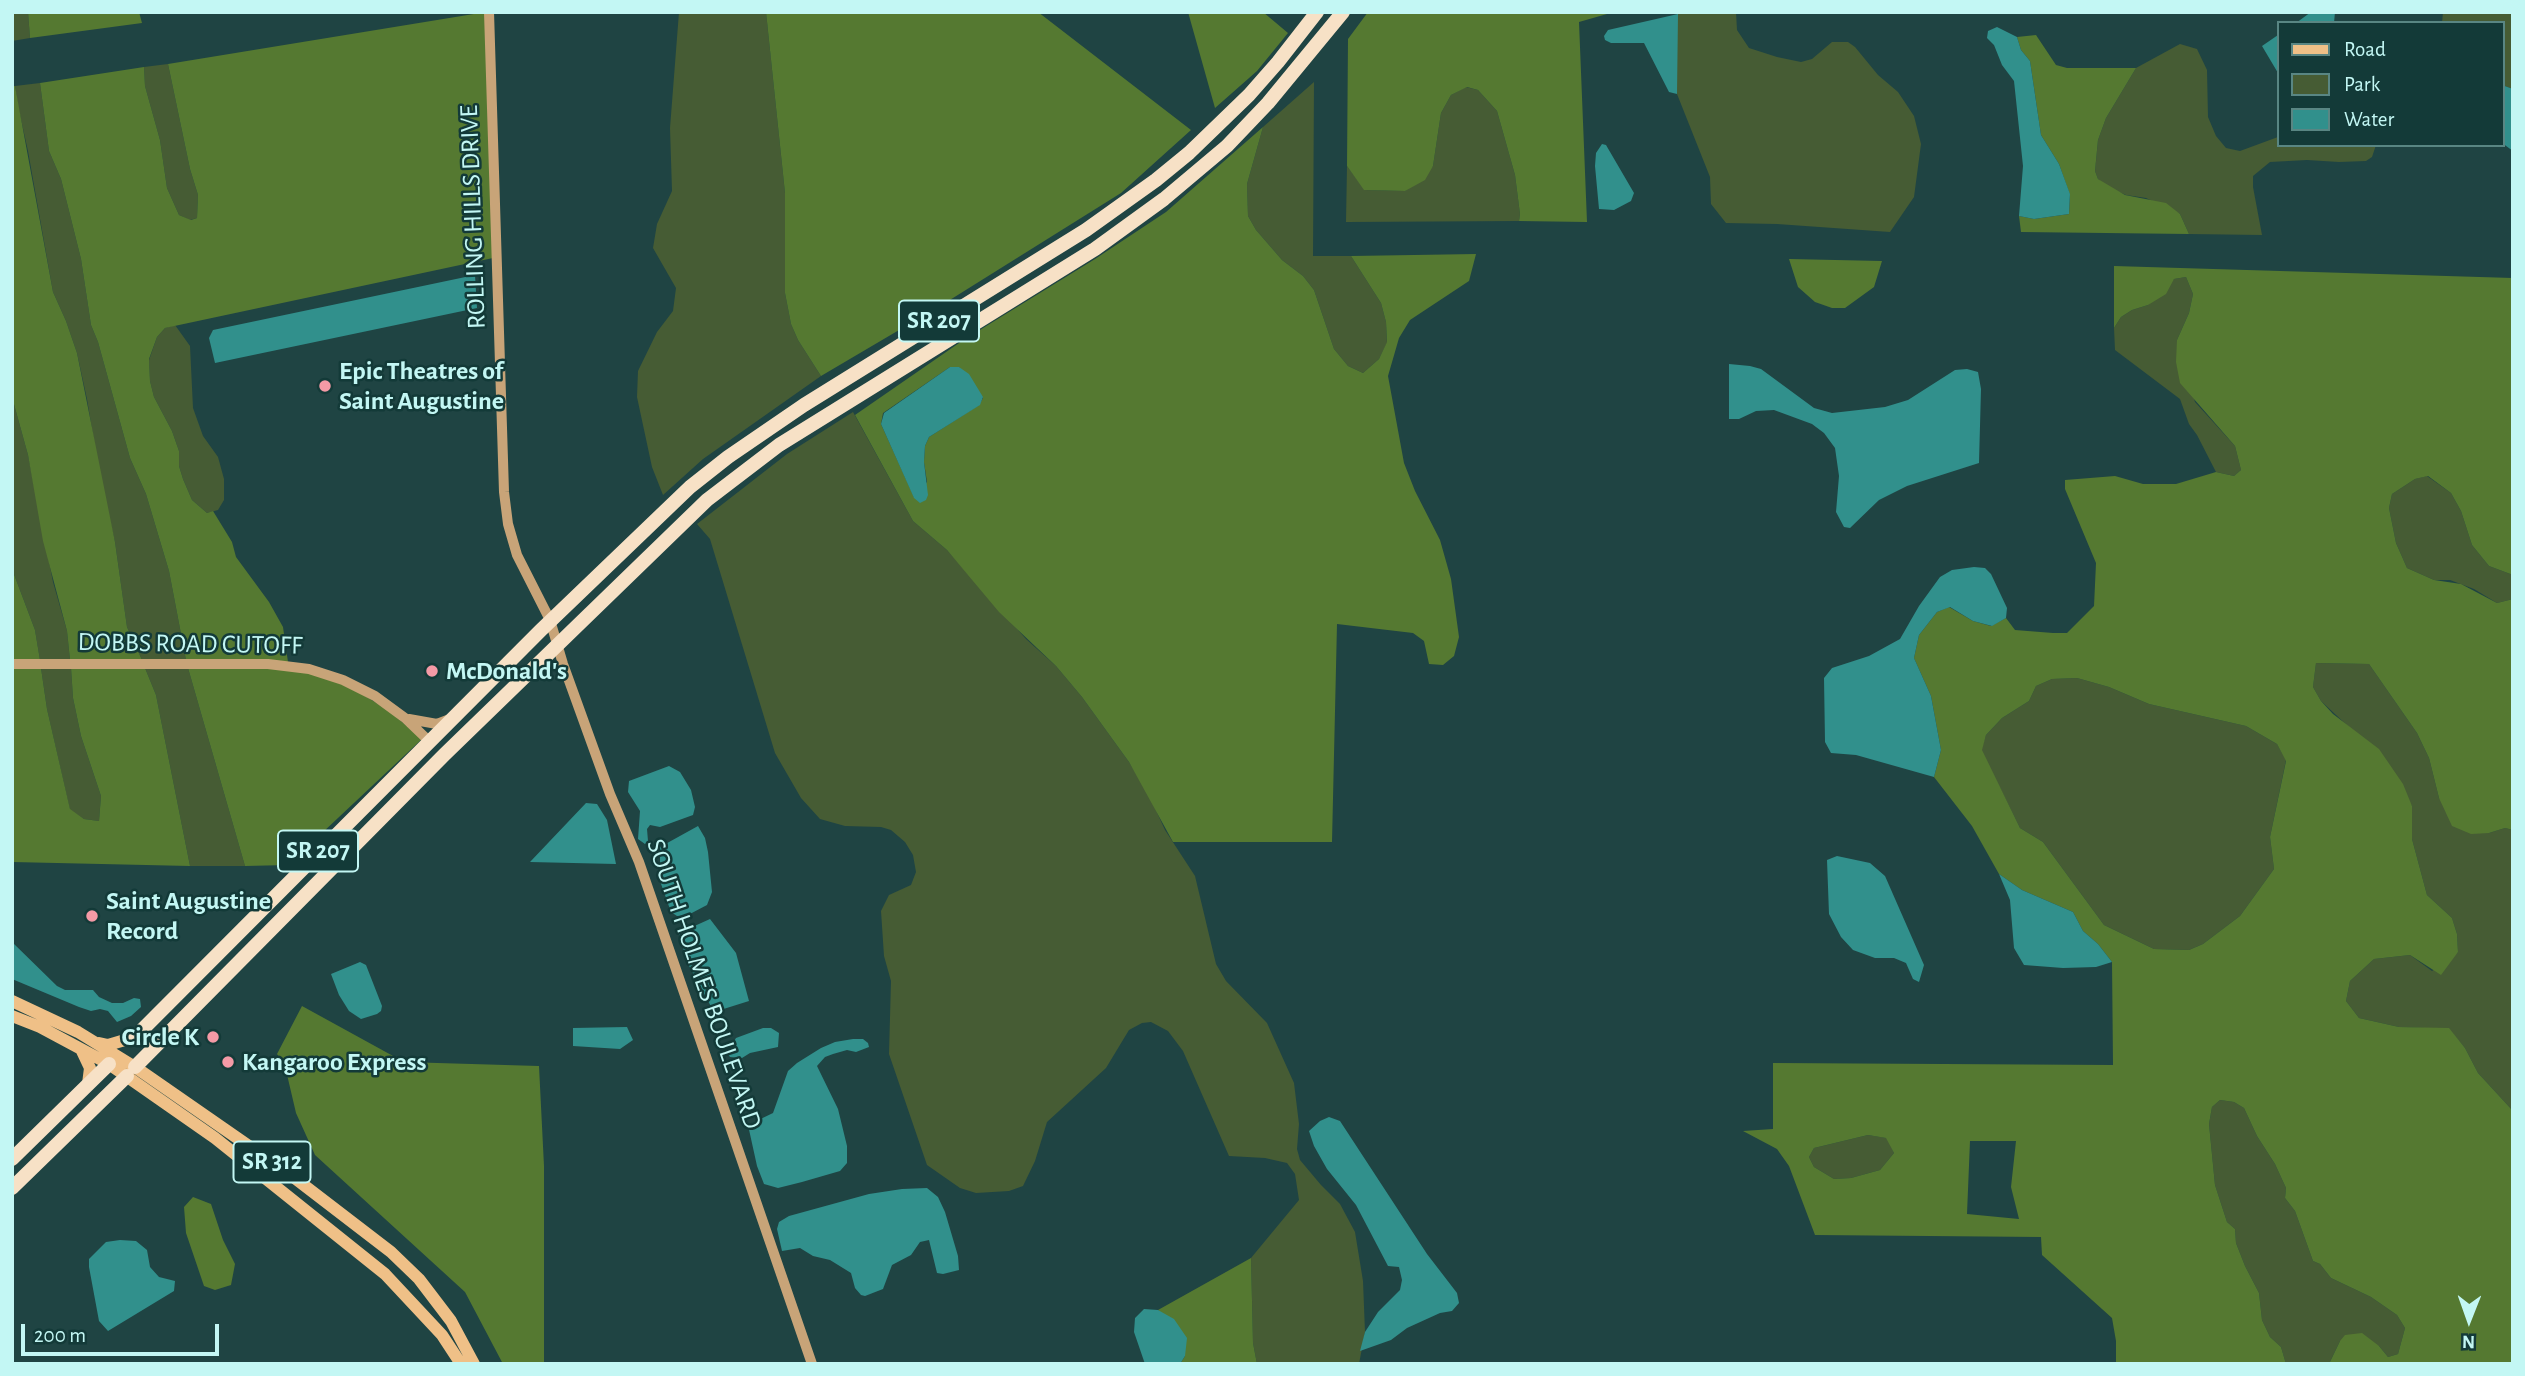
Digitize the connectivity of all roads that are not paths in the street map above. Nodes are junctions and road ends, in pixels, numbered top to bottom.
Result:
1 (489, 12) edge
2 (1317, 12) edge
3 (1343, 12) edge
4 (550, 620) junction
5 (556, 644) junction
6 (12, 664) edge
7 (405, 718) junction
8 (450, 719) junction
9 (429, 741) junction
10 (444, 755) junction
11 (414, 785) junction
12 (12, 1001) edge
13 (12, 1016) edge
14 (135, 1037) junction
15 (97, 1042) junction
16 (81, 1048) junction
17 (113, 1060) junction
18 (131, 1071) junction
19 (88, 1084) junction
20 (12, 1159) edge
21 (12, 1188) edge
22 (403, 1264) junction
23 (385, 1274) junction
24 (461, 1364) edge
25 (474, 1364) edge
26 (812, 1364) edge

1 - 4 street, ROLLING HILLS DRIVE
2 - 4 highway, SR 207
3 - 5 highway, SR 207
4 - 5 street, SOUTH HOLMES BOULEVARD
4 - 8 highway, SR 207
5 - 10 highway, SR 207
5 - 26 street, SOUTH HOLMES BOULEVARD
6 - 7 street, DOBBS ROAD CUTOFF
7 - 8 street
7 - 9 street, DOBBS ROAD CUTOFF
8 - 9 highway, SR 207
8 - 10 highway
9 - 11 highway
9 - 14 highway, SR 207
10 - 11 highway, SR 207
11 - 18 highway, SR 207
12 - 15 main road, SR 312
13 - 16 main road, SR 312
14 - 15 main road
14 - 17 main road, SR 207
15 - 17 main road, SR 312
16 - 17 main road, SR 312
16 - 19 main road
17 - 18 main road, SR 312
17 - 19 highway, SR 207
18 - 21 highway, SR 207
18 - 22 main road, SR 312
18 - 23 main road, SR 312
19 - 20 highway, SR 207
22 - 23 main road
22 - 25 main road, SR 312
23 - 24 main road, SR 312

